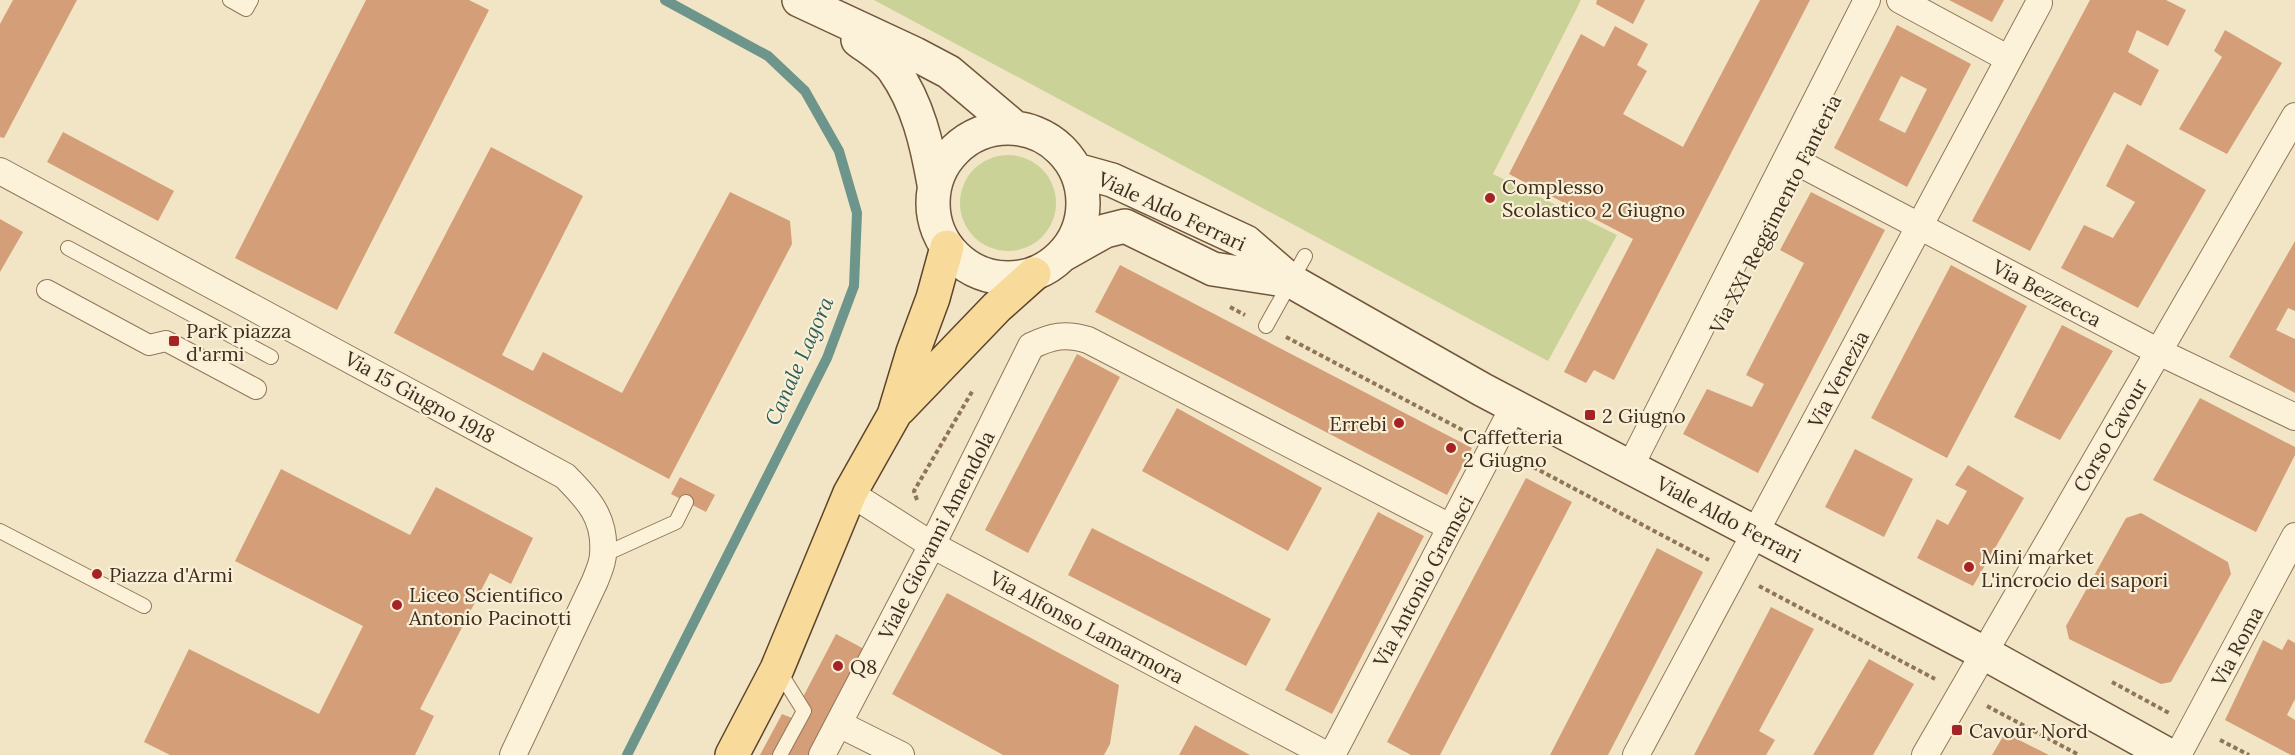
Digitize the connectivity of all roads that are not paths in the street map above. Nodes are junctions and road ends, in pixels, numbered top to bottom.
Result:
1 (230, 0) edge
2 (1867, 0) edge
3 (1884, 0) edge
4 (1900, 0) edge
5 (2039, 3) dead end
6 (248, 4) edge
7 (807, 4) edge
8 (2009, 58) junction
9 (2295, 116) edge
10 (1014, 127) junction
11 (1801, 164) junction
12 (1076, 170) junction
13 (0, 171) edge
14 (934, 184) junction
15 (1920, 226) junction
16 (946, 247) junction
17 (68, 248) dead end
18 (1064, 254) junction
19 (1298, 269) junction
20 (1034, 274) junction
21 (47, 290) dead end
22 (1266, 326) road end
23 (2158, 352) junction
24 (271, 357) dead end
25 (256, 389) dead end
26 (1514, 406) junction
27 (894, 414) junction
28 (2295, 417) edge
29 (1655, 419) junction
30 (1630, 467) junction
31 (850, 493) junction
32 (687, 502) dead end
33 (1450, 528) junction
34 (0, 531) edge
35 (1755, 533) junction
36 (2295, 536) edge
37 (932, 545) junction
38 (603, 555) junction
39 (144, 606) dead end
40 (1984, 653) junction
41 (777, 669) junction
42 (839, 724) junction
43 (513, 755) edge
44 (732, 755) edge
45 (780, 755) edge
46 (822, 755) edge
47 (901, 755) edge
48 (1327, 755) edge
49 (1332, 755) edge
50 (1636, 755) edge
51 (1925, 755) edge
52 (2168, 755) edge
53 (2178, 755) edge

1 - 6 lane
2 - 29 street, Via XXI Reggimento Fanteria
3 - 11 street, Via XXI Reggimento Fanteria
4 - 8 street
5 - 8 street, Via Venezia
7 - 10 main road
7 - 14 main road
8 - 15 street, Via Venezia
9 - 23 street, Corso Cavour
10 - 12 main road
10 - 14 main road
11 - 15 street, Via Bezzecca
11 - 29 street, Via XXI Reggimento Fanteria
12 - 18 main road
12 - 19 main road, Viale Aldo Ferrari
13 - 38 street, Via 15 Giugno 1918
14 - 16 main road
15 - 23 street, Via Bezzecca
15 - 35 street, Via Venezia
16 - 20 main road
16 - 27 main road
17 - 24 lane
18 - 19 main road, Viale Aldo Ferrari
18 - 20 main road
19 - 22 lane
19 - 26 main road, Viale Aldo Ferrari
20 - 27 main road
21 - 25 street
23 - 28 street, Via Bezzecca
23 - 40 street, Corso Cavour
26 - 30 main road, Viale Aldo Ferrari
26 - 33 street, Via Antonio Gramsci
27 - 31 main road
29 - 30 street, Via XXI Reggimento Fanteria
30 - 35 main road, Viale Aldo Ferrari
31 - 37 street, Via Alfonso Lamarmora
31 - 41 main road
32 - 38 lane
33 - 37 street, Viale Giovanni Amendola
33 - 49 street, Via Antonio Gramsci
34 - 39 lane
35 - 40 main road, Viale Aldo Ferrari
35 - 50 street, Via Venezia
36 - 53 street, Via Roma
37 - 42 street, Viale Giovanni Amendola
37 - 48 street, Via Alfonso Lamarmora
38 - 43 street, Via 15 Giugno 1918
40 - 51 street, Corso Cavour
40 - 52 main road, Viale Aldo Ferrari
41 - 44 main road
41 - 45 lane
42 - 46 street, Viale Giovanni Amendola
42 - 47 street

